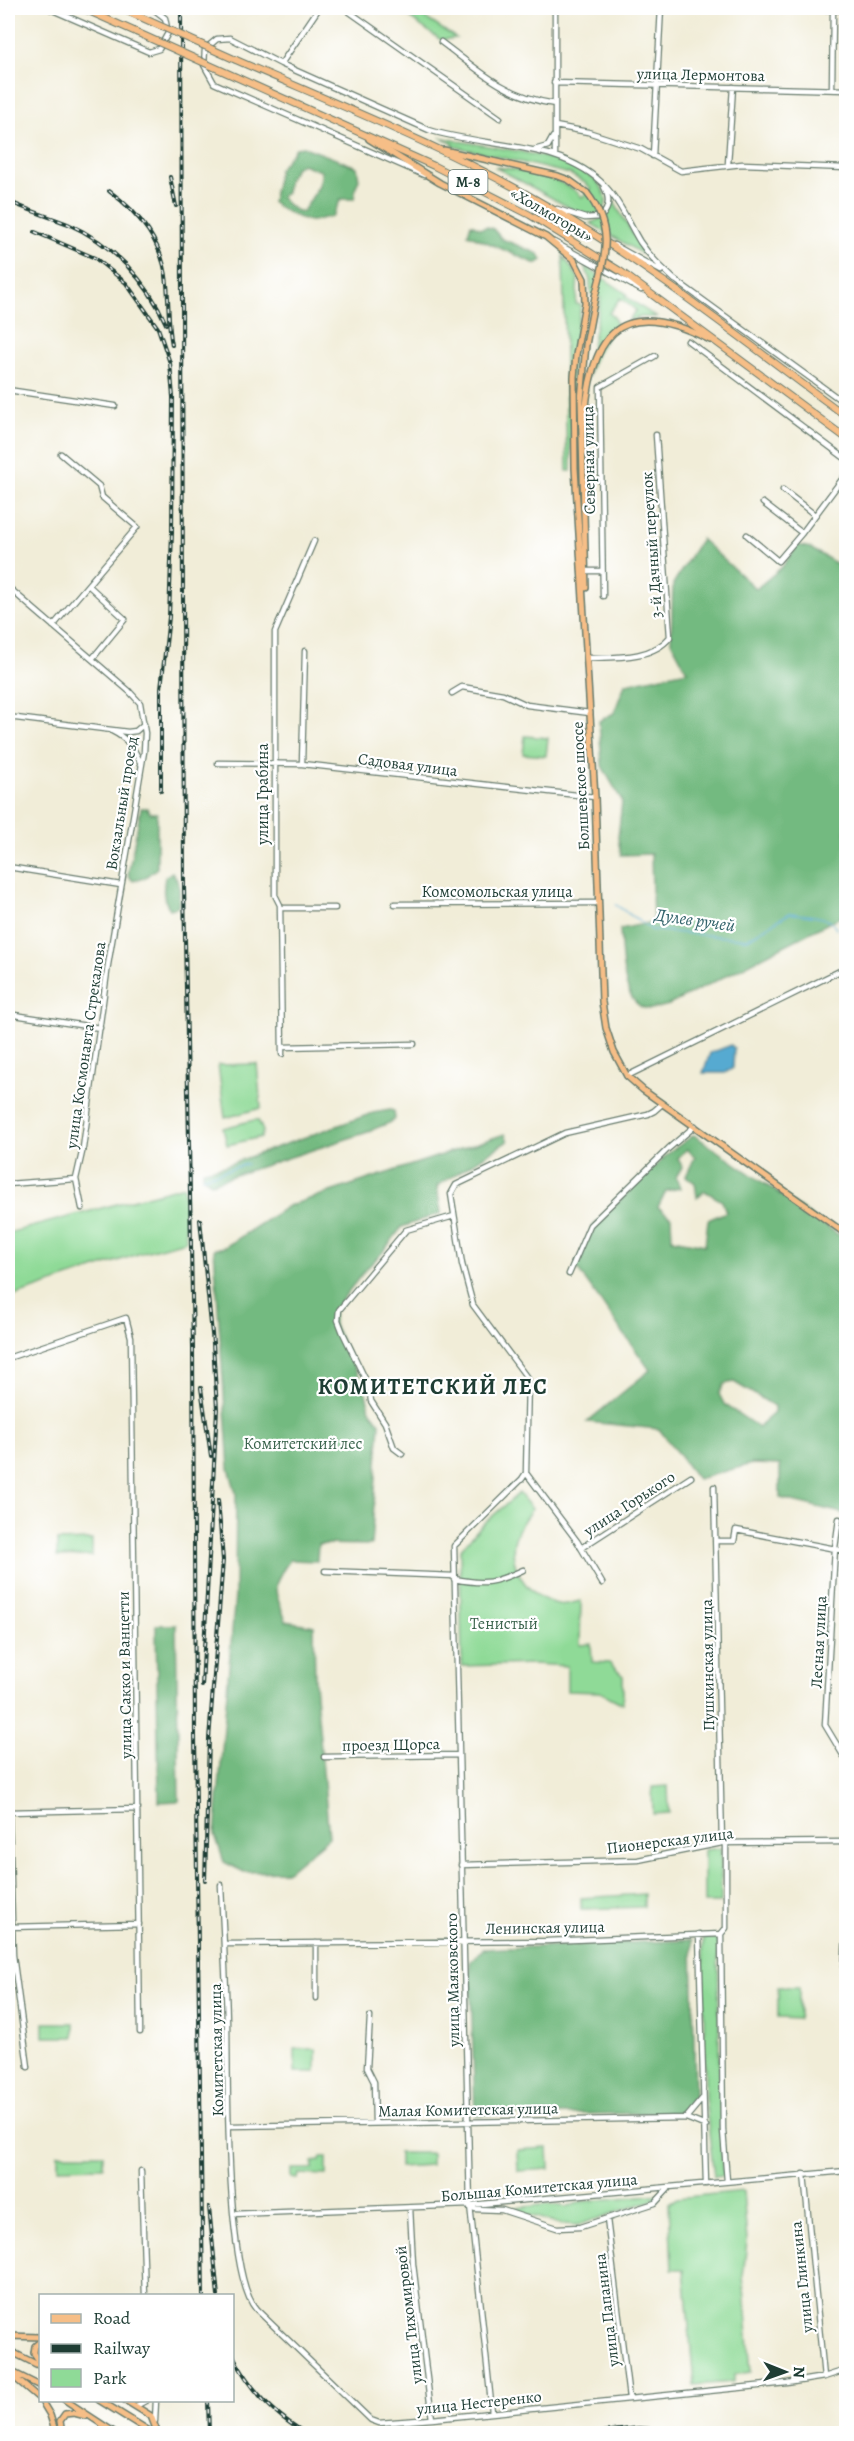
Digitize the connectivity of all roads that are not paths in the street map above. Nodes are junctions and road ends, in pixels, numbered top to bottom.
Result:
1 (48, 8) edge
2 (82, 8) edge
3 (120, 8) edge
4 (152, 8) edge
5 (319, 8) edge
6 (344, 8) edge
7 (555, 8) edge
8 (661, 8) edge
9 (730, 8) edge
10 (833, 10) junction
11 (846, 10) edge
12 (441, 42) dead end
13 (281, 64) junction
14 (554, 83) junction
15 (657, 85) junction
16 (733, 87) junction
17 (832, 89) junction
18 (846, 90) edge
19 (555, 104) junction
20 (500, 118) dead end
21 (555, 127) junction
22 (360, 134) junction
23 (432, 147) junction
24 (528, 150) junction
25 (555, 155) junction
26 (653, 156) junction
27 (728, 164) junction
28 (846, 168) edge
29 (599, 180) junction
30 (440, 183) junction
31 (547, 206) junction
32 (546, 237) junction
33 (602, 238) junction
34 (675, 280) junction
35 (655, 297) junction
36 (688, 341) dead end
37 (728, 349) junction
38 (655, 356) dead end
39 (8, 390) edge
40 (846, 404) edge
41 (115, 406) dead end
42 (846, 416) edge
43 (656, 435) dead end
44 (846, 438) edge
45 (61, 454) dead end
46 (583, 458) junction
47 (846, 459) edge
48 (846, 474) edge
49 (783, 489) dead end
50 (763, 503) dead end
51 (815, 515) junction
52 (802, 533) junction
53 (747, 535) dead end
54 (314, 541) dead end
55 (587, 571) junction
56 (602, 571) junction
57 (88, 585) junction
58 (8, 587) edge
59 (603, 596) dead end
60 (585, 614) junction
61 (53, 626) junction
62 (305, 651) dead end
63 (587, 658) junction
64 (92, 659) junction
65 (452, 693) dead end
66 (590, 713) junction
67 (8, 717) edge
68 (144, 724) junction
69 (107, 728) junction
70 (135, 750) junction
71 (144, 752) junction
72 (218, 763) dead end
73 (274, 763) junction
74 (141, 764) junction
75 (302, 764) junction
76 (595, 798) junction
77 (8, 867) edge
78 (121, 885) junction
79 (395, 903) dead end
80 (598, 903) junction
81 (280, 908) junction
82 (335, 908) dead end
83 (846, 968) edge
84 (8, 1014) edge
85 (100, 1028) junction
86 (414, 1044) dead end
87 (283, 1047) junction
88 (282, 1054) dead end
89 (627, 1076) junction
90 (662, 1104) junction
91 (695, 1126) junction
92 (76, 1179) junction
93 (8, 1184) edge
94 (82, 1208) dead end
95 (454, 1216) junction
96 (846, 1234) edge
97 (569, 1274) dead end
98 (8, 1358) edge
99 (402, 1454) dead end
100 (526, 1473) junction
101 (690, 1477) dead end
102 (714, 1487) dead end
103 (839, 1519) dead end
104 (716, 1541) junction
105 (581, 1548) junction
106 (835, 1548) junction
107 (846, 1551) edge
108 (325, 1570) dead end
109 (523, 1570) dead end
110 (454, 1577) junction
111 (602, 1583) dead end
112 (458, 1755) junction
113 (324, 1757) dead end
114 (846, 1760) edge
115 (138, 1809) junction
116 (8, 1812) edge
117 (846, 1842) edge
118 (724, 1844) junction
119 (461, 1865) junction
120 (221, 1885) dead end
121 (139, 1924) junction
122 (10, 1927) edge
123 (846, 1931) edge
124 (699, 1934) junction
125 (721, 1934) junction
126 (462, 1941) junction
127 (316, 1943) junction
128 (225, 1944) junction
129 (316, 1998) dead end
130 (370, 2017) dead end
131 (846, 2025) edge
132 (140, 2032) dead end
133 (28, 2067) dead end
134 (702, 2099) junction
135 (686, 2118) junction
136 (468, 2121) junction
137 (375, 2123) junction
138 (230, 2126) junction
139 (706, 2126) junction
140 (141, 2171) dead end
141 (846, 2171) edge
142 (804, 2174) junction
143 (727, 2181) junction
144 (706, 2184) junction
145 (668, 2189) junction
146 (501, 2203) junction
147 (470, 2205) junction
148 (410, 2208) junction
149 (502, 2211) junction
150 (233, 2214) junction
151 (607, 2219) junction
152 (145, 2294) edge
153 (8, 2336) edge
154 (39, 2339) edge
155 (39, 2340) edge
156 (8, 2352) edge
157 (39, 2362) edge
158 (8, 2363) edge
159 (39, 2364) edge
160 (846, 2370) edge
161 (8, 2371) edge
162 (824, 2377) junction
163 (39, 2386) edge
164 (39, 2398) edge
165 (629, 2398) junction
166 (42, 2402) edge
167 (68, 2402) edge
168 (102, 2402) edge
169 (129, 2402) edge
170 (143, 2402) edge
171 (156, 2402) edge
172 (136, 2406) junction
173 (492, 2412) junction
174 (93, 2418) junction
175 (432, 2420) junction
176 (154, 2421) junction
177 (56, 2433) edge
178 (62, 2433) edge
179 (117, 2433) edge
180 (156, 2433) edge

1 - 4 street
2 - 22 highway, «Холмогоры» / М-8, bridge
3 - 23 highway, «Холмогоры» / М-8, bridge
5 - 13 street
6 - 20 street
7 - 14 street
8 - 15 street
9 - 10 street
10 - 11 street
10 - 17 street
12 - 19 street
13 - 24 street
13 - 30 street
14 - 15 street, улица Лермонтова
14 - 19 street
15 - 16 street, улица Лермонтова
15 - 26 street
16 - 17 street, улица Лермонтова
16 - 27 street
17 - 18 street, улица Лермонтова
19 - 21 street
21 - 24 street
21 - 25 street
21 - 26 street
22 - 30 main road, Болшевское шоссе
22 - 35 highway, «Холмогоры» / М-8
23 - 31 highway, «Холмогоры» / М-8
23 - 46 main road, bridge
24 - 25 street
25 - 29 street
26 - 27 street
27 - 28 street
29 - 31 street
29 - 34 street
30 - 32 main road, Болшевское шоссе
31 - 33 highway, «Холмогоры» / М-8
32 - 35 street
32 - 60 main road, Болшевское шоссе
33 - 34 street
33 - 42 highway, «Холмогоры» / М-8
34 - 40 street
35 - 37 highway, «Холмогоры» / М-8
36 - 47 street
37 - 44 highway, «Холмогоры» / М-8
37 - 46 main road
38 - 56 street, Северная улица
39 - 41 street
43 - 63 street, 3-й Дачный переулок
45 - 57 street
46 - 55 main road
48 - 51 street
49 - 51 street
50 - 52 street
51 - 52 street
52 - 53 street
54 - 73 street, улица Грабина
55 - 56 street
55 - 60 main road
56 - 59 street, Северная улица
57 - 61 street
57 - 64 street
58 - 61 street
60 - 63 main road, Болшевское шоссе
61 - 64 street
62 - 75 street
63 - 66 main road, Болшевское шоссе
64 - 68 street, Вокзальный проезд
65 - 66 street
66 - 76 main road, Болшевское шоссе
67 - 69 street
68 - 69 street
68 - 71 street, Вокзальный проезд
69 - 70 street
70 - 71 street
70 - 74 street
71 - 74 street, Вокзальный проезд
72 - 73 street, Садовая улица
73 - 75 street, Садовая улица
73 - 81 street, улица Грабина
74 - 78 street, Вокзальный проезд
75 - 76 street, Садовая улица
76 - 80 main road, Болшевское шоссе
77 - 78 street
78 - 85 street, улица Космонавта Стрекалова
79 - 80 street, Комсомольская улица
80 - 89 main road, Болшевское шоссе
81 - 82 street
81 - 87 street, улица Грабина
83 - 89 street
84 - 85 street
85 - 92 street, улица Космонавта Стрекалова
86 - 87 street
87 - 88 street, улица Грабина
89 - 90 main road, Болшевское шоссе
90 - 91 main road, Болшевское шоссе
90 - 95 street
91 - 96 main road, Болшевское шоссе
91 - 97 street
92 - 93 street
92 - 94 street, улица Космонавта Стрекалова
95 - 99 street
95 - 100 street
98 - 115 street, улица Сакко и Ванцетти
100 - 105 street
100 - 110 street, улица Маяковского
101 - 105 street, улица Горького
102 - 104 street, Пушкинская улица
103 - 106 street, Лесная улица
104 - 106 street
104 - 118 street, Пушкинская улица
105 - 111 street
106 - 107 street
106 - 114 street, Лесная улица
108 - 110 street
109 - 110 street
110 - 112 street, улица Маяковского
112 - 113 street, проезд Щорса
112 - 119 street, улица Маяковского
115 - 116 street
115 - 121 street, улица Сакко и Ванцетти
116 - 122 street
117 - 118 street, Пионерская улица
118 - 119 street, Пионерская улица
118 - 125 street, Пушкинская улица
119 - 126 street, улица Маяковского
120 - 128 street, Комитетская улица
121 - 122 street
121 - 132 street, улица Сакко и Ванцетти
122 - 133 street
123 - 131 street
124 - 125 street, Ленинская улица
124 - 126 street, Ленинская улица
124 - 134 street
125 - 143 street, Пушкинская улица
126 - 127 street, Ленинская улица
126 - 136 street, улица Маяковского
127 - 128 street, Ленинская улица
127 - 129 street
128 - 138 street, Комитетская улица
130 - 137 street
134 - 135 street
134 - 139 street
135 - 136 street, Малая Комитетская улица
135 - 139 street, Малая Комитетская улица
136 - 137 street, Малая Комитетская улица
136 - 147 street, улица Маяковского
137 - 138 street, Малая Комитетская улица
138 - 150 street, Комитетская улица
139 - 144 street
140 - 152 street
141 - 142 street, Большая Комитетская улица
142 - 143 street, Большая Комитетская улица
142 - 162 street, улица Глинкина
143 - 144 street, Большая Комитетская улица
144 - 145 street, Большая Комитетская улица
145 - 146 street, Большая Комитетская улица
145 - 151 street
146 - 147 street, Большая Комитетская улица
146 - 149 street
147 - 148 street, Большая Комитетская улица
147 - 149 street
147 - 173 street, улица Маяковского
148 - 150 street, Большая Комитетская улица
148 - 175 street, улица Тихомировой
149 - 151 street
150 - 175 street, улица Нестеренко
151 - 165 street, улица Папанина
153 - 154 main road
155 - 157 main road
156 - 158 main road
156 - 159 main road
160 - 162 street, улица Нестеренко
161 - 163 main road
161 - 164 main road
162 - 165 street, улица Нестеренко
165 - 173 street, улица Нестеренко
166 - 177 main road
167 - 174 main road
168 - 180 main road
169 - 172 main road
170 - 172 street
171 - 176 street
172 - 176 main road
173 - 175 street, улица Нестеренко
174 - 178 main road
174 - 179 main road
176 - 180 main road

